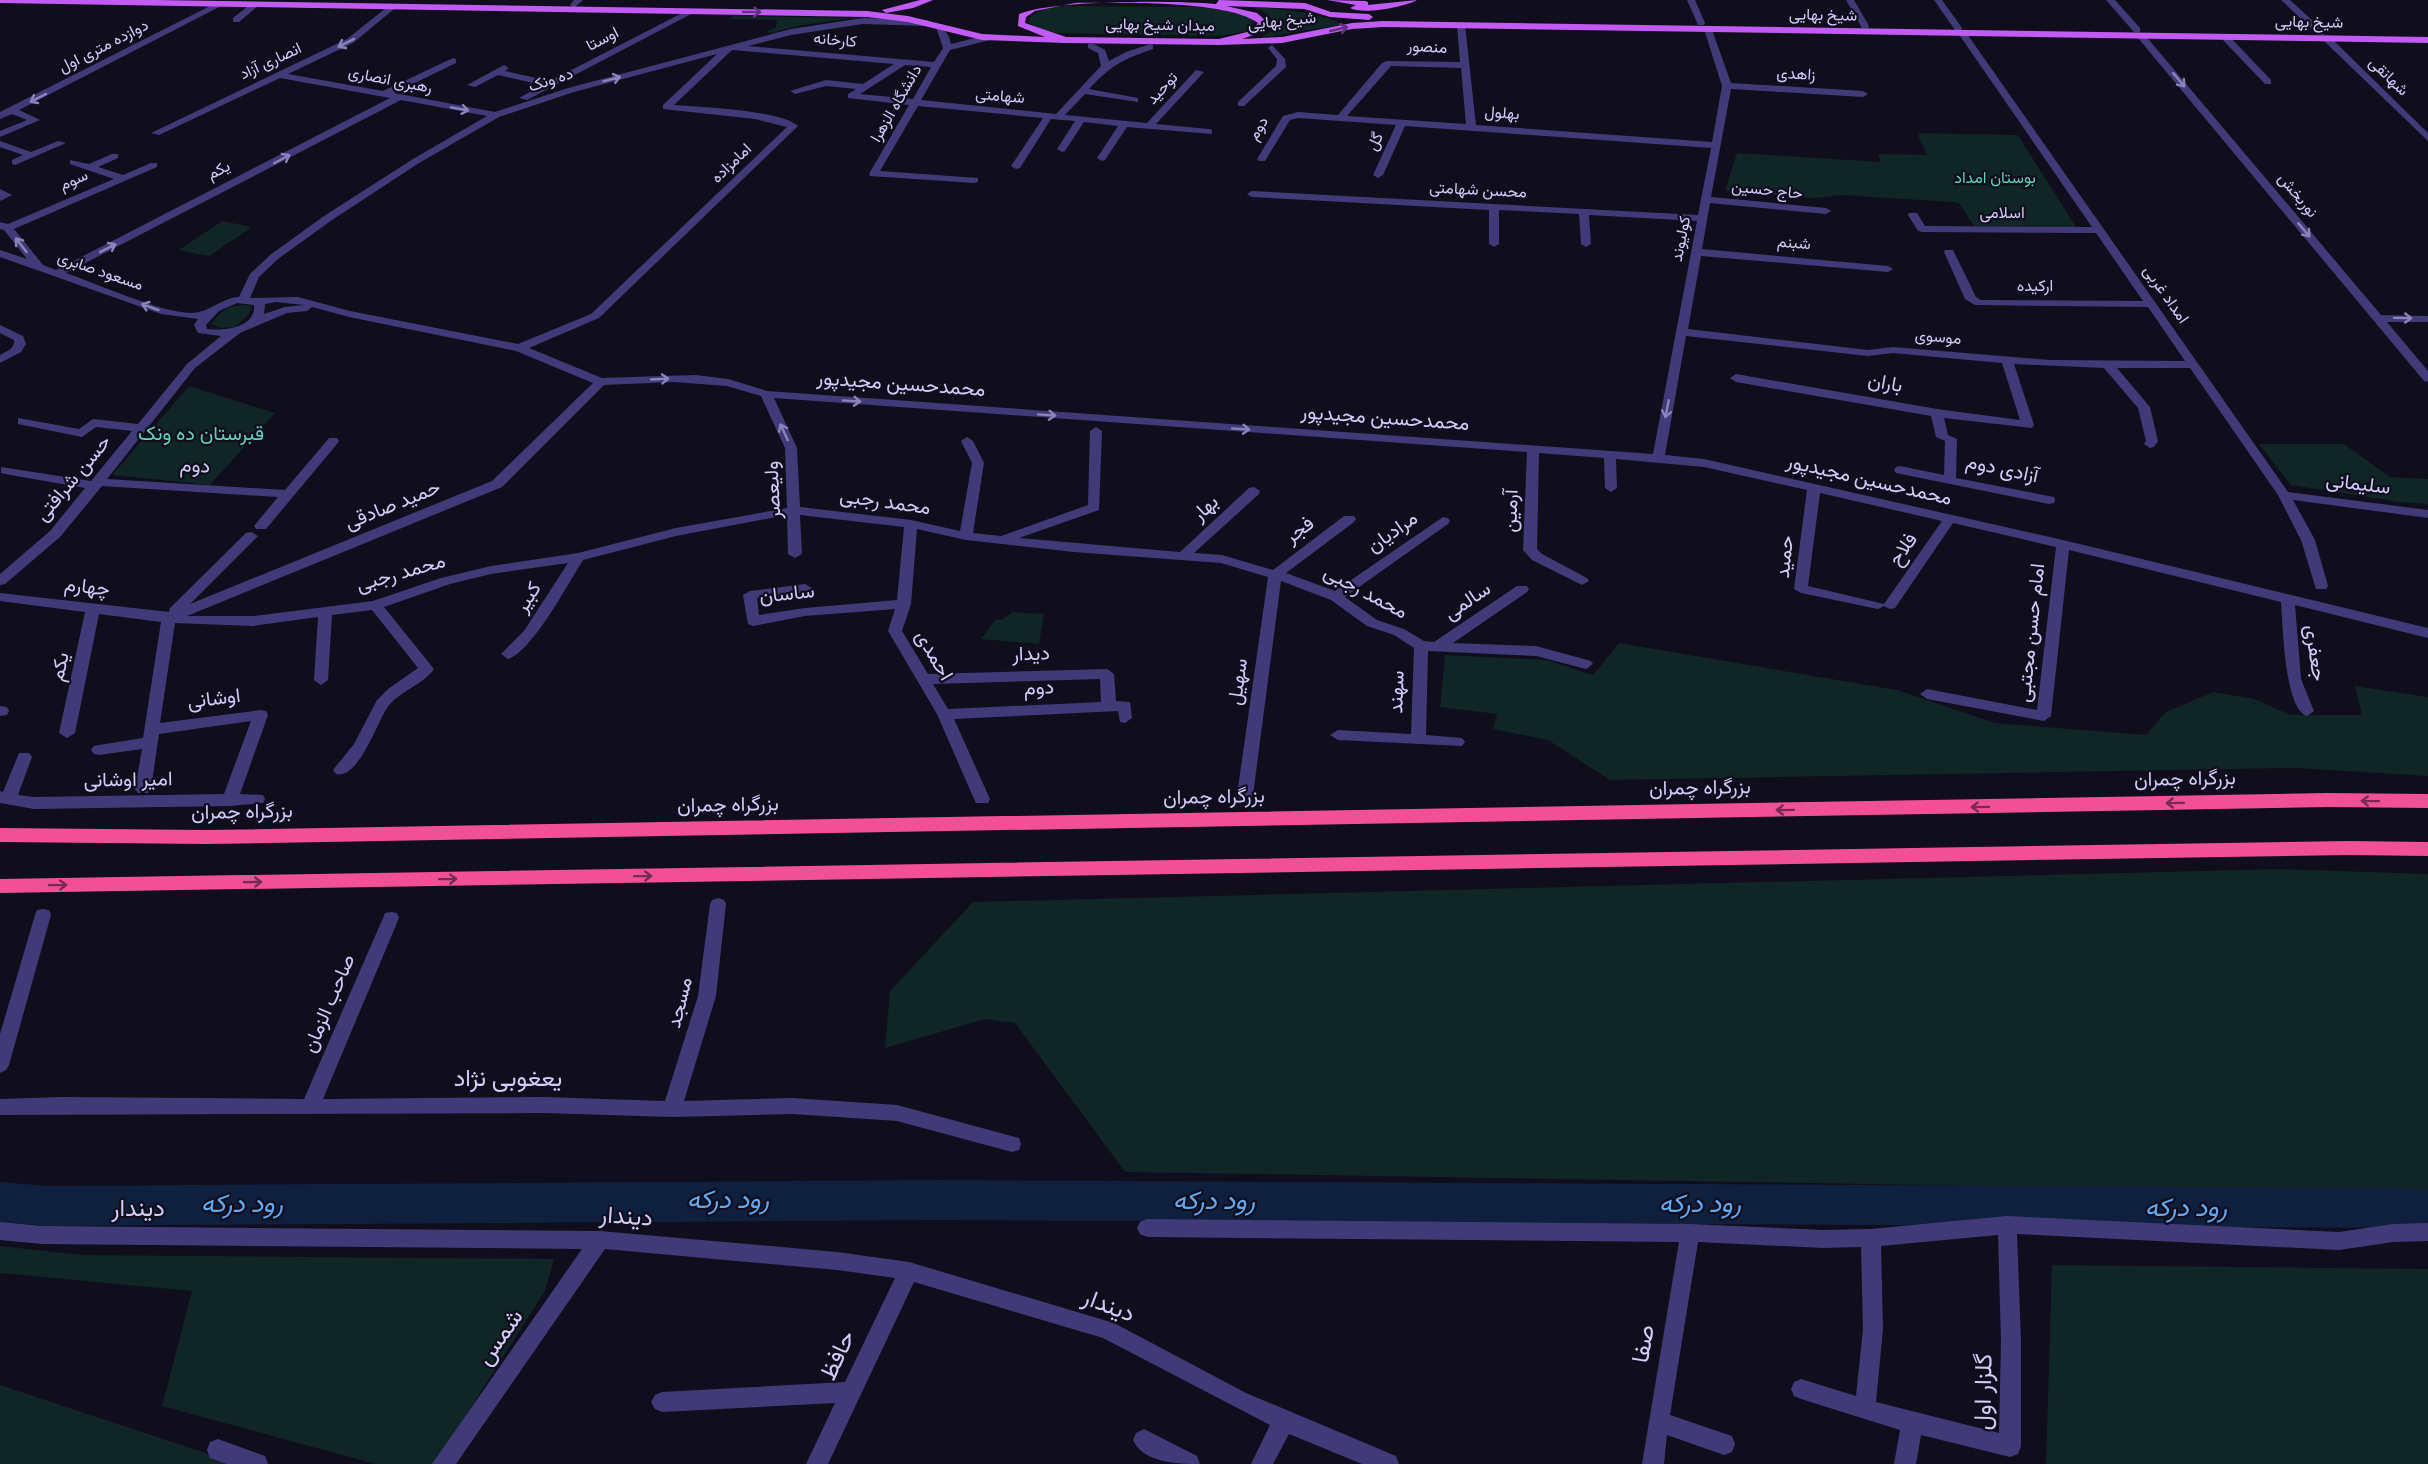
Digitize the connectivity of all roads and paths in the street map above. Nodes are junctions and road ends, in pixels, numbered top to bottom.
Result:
1 (0, 0) edge
2 (287, 0) edge
3 (715, 0) edge
4 (929, 0) edge
5 (1069, 0) edge
6 (1075, 0) edge
7 (1331, 0) edge
8 (1400, 0) edge
9 (1413, 0) edge
10 (1691, 0) edge
11 (1850, 0) edge
12 (1938, 0) edge
13 (2110, 0) edge
14 (2285, 0) edge
15 (224, 2) edge
16 (1219, 3) junction
17 (394, 4) junction
18 (255, 5) junction
19 (574, 5) edge
20 (1305, 6) junction
21 (697, 9) junction
22 (850, 14) junction
23 (236, 20) dead end
24 (927, 24) junction
25 (1461, 25) junction
26 (938, 26) junction
27 (1704, 26) junction
28 (1865, 26) junction
29 (1782, 27) junction
30 (1960, 30) junction
31 (2139, 33) junction
32 (1314, 35) junction
33 (2428, 35) edge
34 (2324, 36) junction
35 (2225, 37) junction
36 (994, 38) junction
37 (1066, 40) junction
38 (2428, 40) edge
39 (1219, 42) junction
40 (1091, 46) junction
41 (730, 47) junction
42 (1150, 47) junction
43 (947, 48) junction
44 (1272, 48) junction
45 (453, 61) dead end
46 (903, 62) junction
47 (511, 65) dead end
48 (937, 65) junction
49 (1106, 66) junction
50 (1465, 66) junction
51 (496, 72) junction
52 (1199, 72) dead end
53 (279, 75) junction
54 (2268, 81) dead end
55 (1090, 83) junction
56 (551, 84) junction
57 (472, 85) dead end
58 (1727, 86) junction
59 (863, 87) junction
60 (1130, 89) dead end
61 (795, 91) dead end
62 (1082, 91) junction
63 (1863, 94) dead end
64 (383, 95) junction
65 (398, 98) junction
66 (1136, 100) dead end
67 (1241, 104) dead end
68 (915, 105) junction
69 (13, 111) junction
70 (496, 115) junction
71 (0, 116) edge
72 (1052, 117) junction
73 (1286, 118) joint
74 (1340, 118) junction
75 (1081, 120) junction
76 (1402, 122) junction
77 (1124, 124) junction
78 (1149, 126) junction
79 (1471, 127) junction
80 (1209, 132) dead end
81 (156, 133) dead end
82 (0, 134) edge
83 (2428, 138) edge
84 (61, 143) dead end
85 (0, 144) edge
86 (1716, 145) junction
87 (1062, 149) dead end
88 (31, 155) junction
89 (115, 156) dead end
90 (1102, 158) dead end
91 (1262, 159) dead end
92 (15, 162) dead end
93 (73, 162) dead end
94 (154, 165) dead end
95 (1016, 166) dead end
96 (90, 168) junction
97 (1378, 175) dead end
98 (122, 178) junction
99 (974, 180) dead end
100 (1, 192) edge
101 (1252, 194) dead end
102 (0, 198) edge
103 (1706, 200) junction
104 (1494, 207) junction
105 (1826, 211) dead end
106 (1584, 212) junction
107 (1913, 214) dead end
108 (1703, 218) junction
109 (4, 227) edge
110 (2099, 230) junction
111 (1494, 244) dead end
112 (1586, 244) dead end
113 (1696, 252) junction
114 (1949, 252) dead end
115 (0, 253) edge
116 (40, 268) junction
117 (1888, 268) dead end
118 (56, 274) junction
119 (243, 300) junction
120 (259, 302) junction
121 (2151, 304) junction
122 (334, 311) junction
123 (207, 315) junction
124 (2378, 318) junction
125 (2428, 319) edge
126 (250, 324) junction
127 (0, 328) edge
128 (235, 331) junction
129 (1681, 333) junction
130 (200, 340) junction
131 (519, 348) junction
132 (0, 360) edge
133 (2007, 360) junction
134 (2107, 364) junction
135 (2193, 365) junction
136 (191, 366) junction
137 (1736, 378) dead end
138 (2428, 378) edge
139 (601, 382) junction
140 (766, 394) junction
141 (1937, 413) junction
142 (22, 421) dead end
143 (141, 428) junction
144 (1096, 431) dead end
145 (333, 441) dead end
146 (967, 441) dead end
147 (2150, 444) dead end
148 (1533, 449) junction
149 (1610, 455) junction
150 (1658, 458) junction
151 (5, 470) dead end
152 (1900, 470) dead end
153 (1950, 479) junction
154 (97, 484) junction
155 (1611, 488) dead end
156 (1814, 488) junction
157 (1254, 491) dead end
158 (288, 494) junction
159 (2284, 495) junction
160 (2049, 500) dead end
161 (795, 510) junction
162 (2428, 514) edge
163 (1349, 519) dead end
164 (1950, 519) junction
165 (1443, 521) dead end
166 (911, 524) junction
167 (966, 536) junction
168 (1000, 540) junction
169 (2063, 544) junction
170 (795, 554) dead end
171 (1184, 555) junction
172 (578, 557) junction
173 (1275, 574) junction
174 (0, 581) edge
175 (1582, 581) dead end
176 (2321, 586) dead end
177 (805, 588) dead end
178 (1522, 589) dead end
179 (0, 597) edge
180 (1336, 597) junction
181 (2288, 599) junction
182 (904, 604) junction
183 (375, 605) junction
184 (1884, 605) joint
185 (93, 609) junction
186 (325, 612) junction
187 (169, 617) junction
188 (2428, 633) edge
189 (1428, 647) junction
190 (508, 654) dead end
191 (1586, 664) dead end
192 (923, 679) junction
193 (321, 680) dead end
194 (1927, 694) dead end
195 (1109, 706) junction
196 (2307, 711) dead end
197 (944, 714) junction
198 (1125, 718) dead end
199 (67, 733) dead end
200 (152, 735) junction
201 (1338, 735) dead end
202 (1418, 740) junction
203 (1457, 742) dead end
204 (99, 750) dead end
205 (24, 757) dead end
206 (341, 770) dead end
207 (143, 789) dead end
208 (1245, 795) dead end
209 (5, 797) edge
210 (257, 799) dead end
211 (982, 799) dead end
212 (230, 800) junction
213 (2428, 801) edge
214 (0, 835) edge
215 (2428, 849) edge
216 (0, 886) edge
217 (718, 904) dead end
218 (43, 915) dead end
219 (391, 918) dead end
220 (0, 1065) edge
221 (0, 1107) edge
222 (310, 1107) junction
223 (672, 1109) junction
224 (1012, 1144) dead end
225 (2007, 1225) junction
226 (1147, 1228) dead end
227 (0, 1232) edge
228 (2428, 1232) edge
229 (1690, 1233) junction
230 (1871, 1238) junction
231 (600, 1240) junction
232 (909, 1271) junction
233 (1801, 1389) dead end
234 (851, 1392) junction
235 (662, 1402) dead end
236 (1865, 1408) junction
237 (1284, 1421) junction
238 (1658, 1422) junction
239 (1912, 1423) junction
240 (1144, 1440) dead end
241 (1725, 1444) dead end
242 (218, 1450) dead end
243 (257, 1464) edge
244 (443, 1464) edge
245 (817, 1464) edge
246 (1189, 1464) edge
247 (1262, 1464) edge
248 (1388, 1464) edge
249 (1653, 1464) edge
250 (1905, 1464) edge

1 - 15 main road
2 - 17 main road
3 - 21 main road, اوستا
4 - 22 main road
5 - 6 main road
6 - 16 main road, میدان شیخ بهایی
6 - 37 main road, میدان شیخ بهایی
7 - 8 main road
9 - 20 main road
10 - 27 street, کولیوند
11 - 28 street
12 - 30 street, امداد غربی
13 - 31 street, نوربخش
14 - 34 street, شهانقی
15 - 18 main road
15 -> 69 street, دوازده متری اول
16 - 20 main road, شیخ بهایی
16 - 39 main road, میدان شیخ بهایی
17 - 18 main road
17 - 19 main road
17 -> 53 street, انصاری آزاد
18 - 23 street
19 - 21 main road
20 - 27 main road, شیخ بهایی
21 -> 22 main road
21 - 56 street, اوستا
22 - 24 main road
24 - 26 main road
24 - 41 street, ده ونک
25 - 27 main road, شیخ بهایی
32 -> 25 main road, شیخ بهایی
25 - 50 street
26 - 36 main road
26 - 43 street
27 - 29 main road, شیخ بهایی
27 - 58 street, کولیوند
28 - 29 main road, شیخ بهایی
28 - 30 main road, شیخ بهایی
29 - 30 main road, شیخ بهایی
30 - 31 main road, شیخ بهایی
30 - 110 street, امداد غربی
31 - 34 main road, شیخ بهایی
31 - 35 main road, شیخ بهایی
31 -> 124 street, نوربخش
32 - 39 main road, شیخ بهایی
32 - 44 main road
33 - 34 main road, شیخ بهایی
34 - 35 main road, شیخ بهایی
34 - 38 main road, شیخ بهایی
34 - 83 street, شهانقی
35 - 54 street
36 - 37 main road
36 - 40 main road
36 - 43 street
37 - 39 main road, میدان شیخ بهایی
40 - 42 main road
40 - 49 street
41 - 46 street, کارخانه
70 -> 41 street, ده ونک
41 - 131 street, امامزاده
42 - 44 main road
42 - 49 street
43 - 48 street, دانشگاه الزهرا
44 - 67 street
45 - 64 street
46 - 48 street, کارخانه
46 - 59 street
47 - 51 street
48 - 68 street, دانشگاه الزهرا
49 - 55 street
50 - 74 street, منصور
50 - 79 street
51 - 56 street
51 - 57 street
52 - 78 street, توحید
53 - 64 street, رهبری انصاری
53 - 81 street, انصاری آزاد
55 - 60 street
55 - 62 street
56 - 70 street, اوستا
58 - 63 street, زاهدی
58 - 86 street, کولیوند
59 - 61 street
59 - 68 street, شهامتی
62 - 66 street
62 - 72 street
64 - 65 street, رهبری انصاری
65 -> 70 street, رهبری انصاری
118 -> 65 street, یکم
68 - 72 street, شهامتی
68 - 99 street, دانشگاه الزهرا
69 - 71 street, دوازده متری اول
69 - 82 street
70 - 119 street, ده ونک
72 - 75 street, شهامتی
72 - 95 street
73 - 74 street, بهلول
73 - 91 street, دوم
74 - 76 street, بهلول
75 - 77 street, شهامتی
75 - 87 street
76 - 79 street, بهلول
76 - 97 street, گل
77 - 78 street, شهامتی
77 - 90 street
78 - 80 street, شهامتی
79 - 86 street, بهلول
84 - 88 street
85 - 88 street
86 - 103 street, کولیوند
88 - 92 street
89 - 96 street
93 - 96 street
94 - 98 street, سوم
96 - 98 street
98 - 109 street, سوم
100 - 102 street
101 - 104 street, محسن شهامتی
103 - 105 street, حاج حسین
103 - 108 street, کولیوند
104 - 106 street, محسن شهامتی
104 - 111 street
106 - 108 street, محسن شهامتی
106 - 112 street
107 - 110 street, اسلامی
108 - 113 street, کولیوند
116 -> 109 street, مسعود صابری
110 - 121 street, امداد غربی
113 - 117 street, شبنم
113 - 129 street, کولیوند
114 - 121 street, ارکیده
115 - 116 street
116 - 118 street, مسعود صابری
123 -> 118 street, مسعود صابری
119 - 120 street
119 - 123 street
120 - 122 street
120 - 126 street
121 - 135 street, امداد غربی
122 - 126 street
122 - 131 street, محمدحسین مجیدپور
123 - 130 street
124 -> 125 street
124 - 138 street, نوربخش
126 - 128 street
127 - 132 street
128 - 130 street
128 - 136 street
129 - 133 street, موسوی
129 -> 150 street, کولیوند
130 - 136 street
131 - 139 street, محمدحسین مجیدپور
133 - 134 street, موسوی
133 - 141 street, باران
134 - 135 street, موسوی
134 - 147 street
135 - 159 street, امداد غربی
136 - 143 street, حسن شرافتی
137 - 141 street, باران
139 -> 140 street, محمدحسین مجیدپور
139 - 187 street, حمید صادقی
140 -> 148 street, محمدحسین مجیدپور
161 -> 140 street, ولیعصر
141 - 153 street, آزادی دوم
142 - 143 street
143 - 154 street, حسن شرافتی
144 - 168 street
145 - 158 street
146 - 167 street
148 - 149 street, محمدحسین مجیدپور
148 - 175 street, آرمین
149 - 150 street, محمدحسین مجیدپور
149 - 155 street
150 - 156 street, محمدحسین مجیدپور
151 - 154 street
152 - 153 street
153 - 160 street, آزادی دوم
154 - 158 street, دوم
154 - 174 street, حسن شرافتی
156 - 164 street, محمدحسین مجیدپور
156 - 184 street, حمید
157 - 171 street, بهار
158 - 187 street
159 - 162 street, سلیمانی
159 - 176 street, امداد غربی
161 - 166 street, محمد رجبی
161 - 170 street, ولیعصر
161 - 172 street, محمد رجبی
163 - 173 street, فجر
164 - 169 street, محمدحسین مجیدپور
164 - 184 street, فلاح
165 - 180 street, مرادیان
166 - 167 street, محمد رجبی
166 - 182 street, احمدی
167 - 168 street, محمد رجبی
168 - 171 street, محمد رجبی
169 - 181 street, محمدحسین مجیدپور
169 - 194 street, امام حسن مجتبی
171 - 173 street, محمد رجبی
172 - 183 street, محمد رجبی
172 - 190 street, کبیر
173 - 180 street, محمد رجبی
173 - 208 street, سهیل
177 - 182 street, ساسان
178 - 189 street, سالمی
179 - 185 street, چهارم
180 - 189 street, محمد رجبی
181 - 188 street, محمدحسین مجیدپور
181 - 196 street, جعفری
182 - 192 street, احمدی
183 - 186 street, محمد رجبی
183 - 206 street
185 - 187 street, چهارم
185 - 199 street, یکم
186 - 187 street, محمد رجبی
186 - 193 street
187 - 200 street
189 - 191 street, محمد رجبی
189 - 202 street, سهند
192 - 195 street, دیدار
192 - 197 street, احمدی
195 - 197 street, دوم
195 - 198 street
197 - 211 street, احمدی
200 - 204 street
200 - 207 street
200 - 212 street, اوشانی
201 - 202 street, سهند
202 - 203 street, سهند
205 - 209 street
209 - 212 street, امیر اوشانی
210 - 212 street, امیر اوشانی
213 -> 214 highway, بزرگراه چمران
216 -> 215 highway
217 - 223 street, مسجد
218 - 220 street
219 - 222 street, صاحب الزمان
221 - 222 street, یعغوبی نژاد
222 - 223 street, یعغوبی نژاد
223 - 224 street, یعغوبی نژاد
225 - 228 street
225 - 230 street
225 - 239 street, گلزار اول
226 - 229 street
227 - 231 street, دیندار
229 - 230 street
229 - 238 street, صفا
230 - 236 street
231 - 232 street, دیندار
231 - 244 street, شمس
232 - 234 street, حافظ
232 - 237 street, دیندار
233 - 236 street, گلزار اول
234 - 235 street
234 - 245 street, حافظ
236 - 239 street, گلزار اول
237 - 247 street
237 - 248 street, دیندار
238 - 241 street
238 - 249 street, صفا
239 - 250 street
240 - 246 street
242 - 243 street

